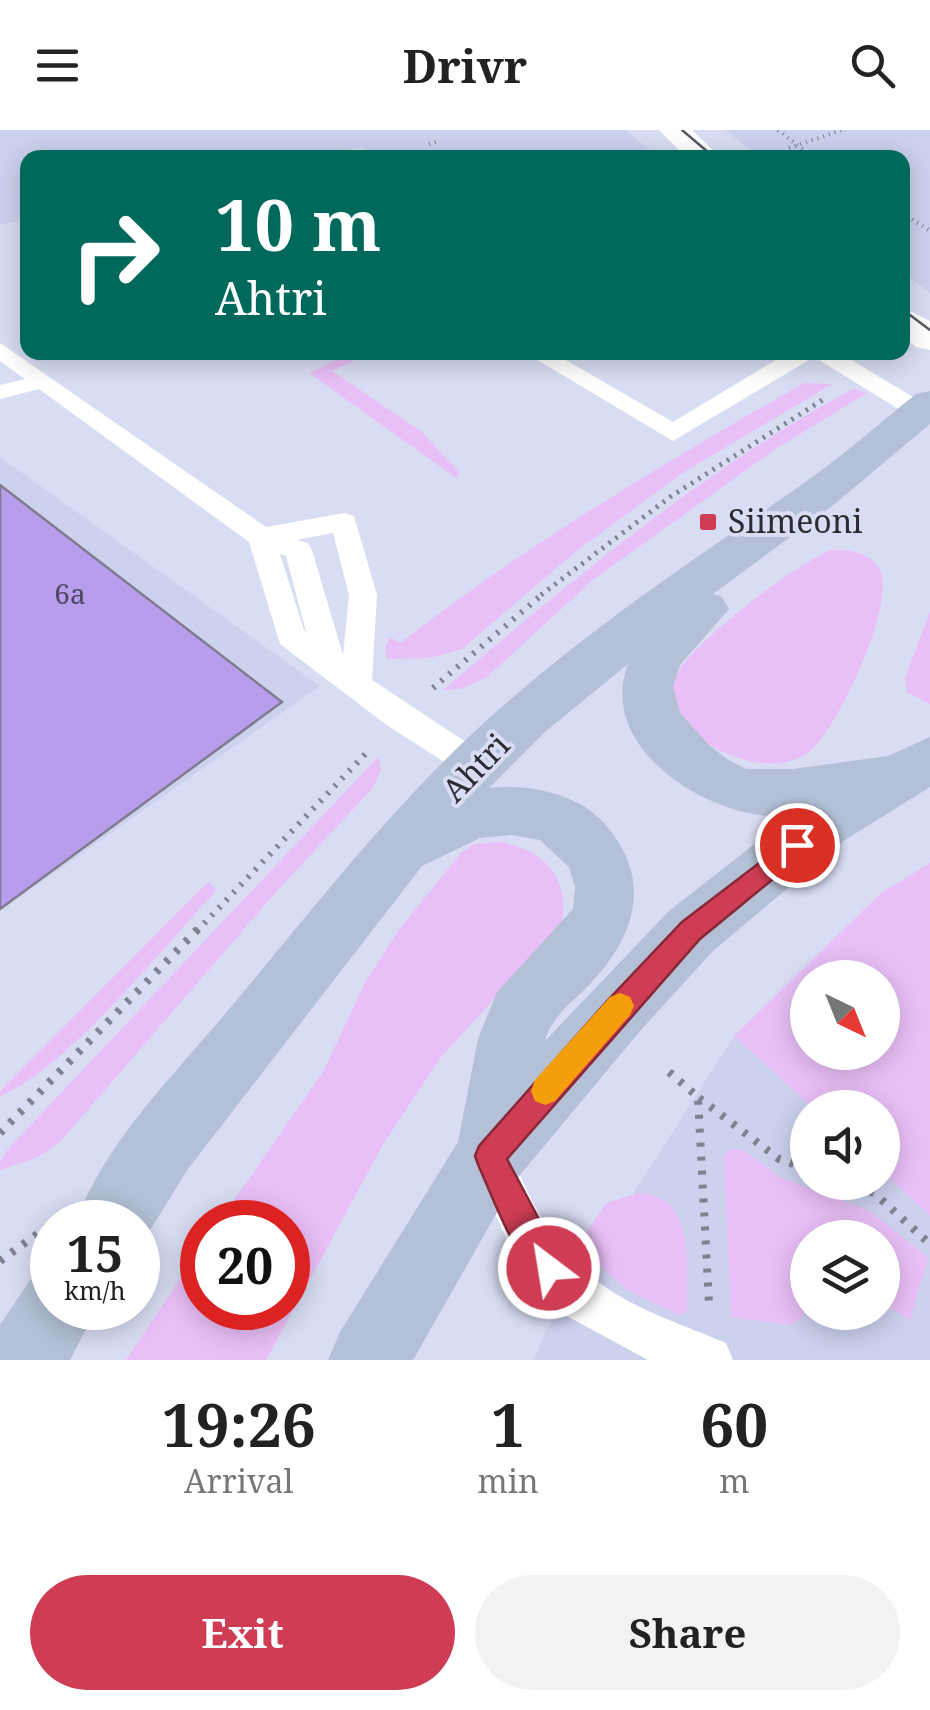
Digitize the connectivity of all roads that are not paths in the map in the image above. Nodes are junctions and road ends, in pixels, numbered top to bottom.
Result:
1 (674, 130) edge
2 (697, 150) edge
3 (0, 350) edge
4 (549, 360) edge
5 (793, 360) edge
6 (836, 360) edge
7 (43, 382) junction
8 (0, 392) edge
9 (925, 407) edge
10 (815, 497) junction
11 (260, 537) junction
12 (343, 675) junction
13 (475, 766) junction
14 (914, 767) edge
15 (392, 858) junction
16 (490, 1156) junction
17 (127, 1200) edge
18 (44, 1330) edge
19 (709, 1341) edge
20 (24, 1360) edge
21 (368, 1360) edge

1 - 2 street
3 - 7 lane
4 - 5 lane
6 - 9 lane
7 - 8 lane
7 - 11 lane
9 - 10 main road, Ahtri
10 - 13 main road, Ahtri
10 - 14 main road
11 - 12 lane
11 - 12 lane
12 - 13 lane
13 - 15 main road, Ahtri
14 - 16 main road
15 - 16 main road
15 - 17 main road, Ahtri
16 - 19 lane
16 - 21 main road
18 - 20 main road

